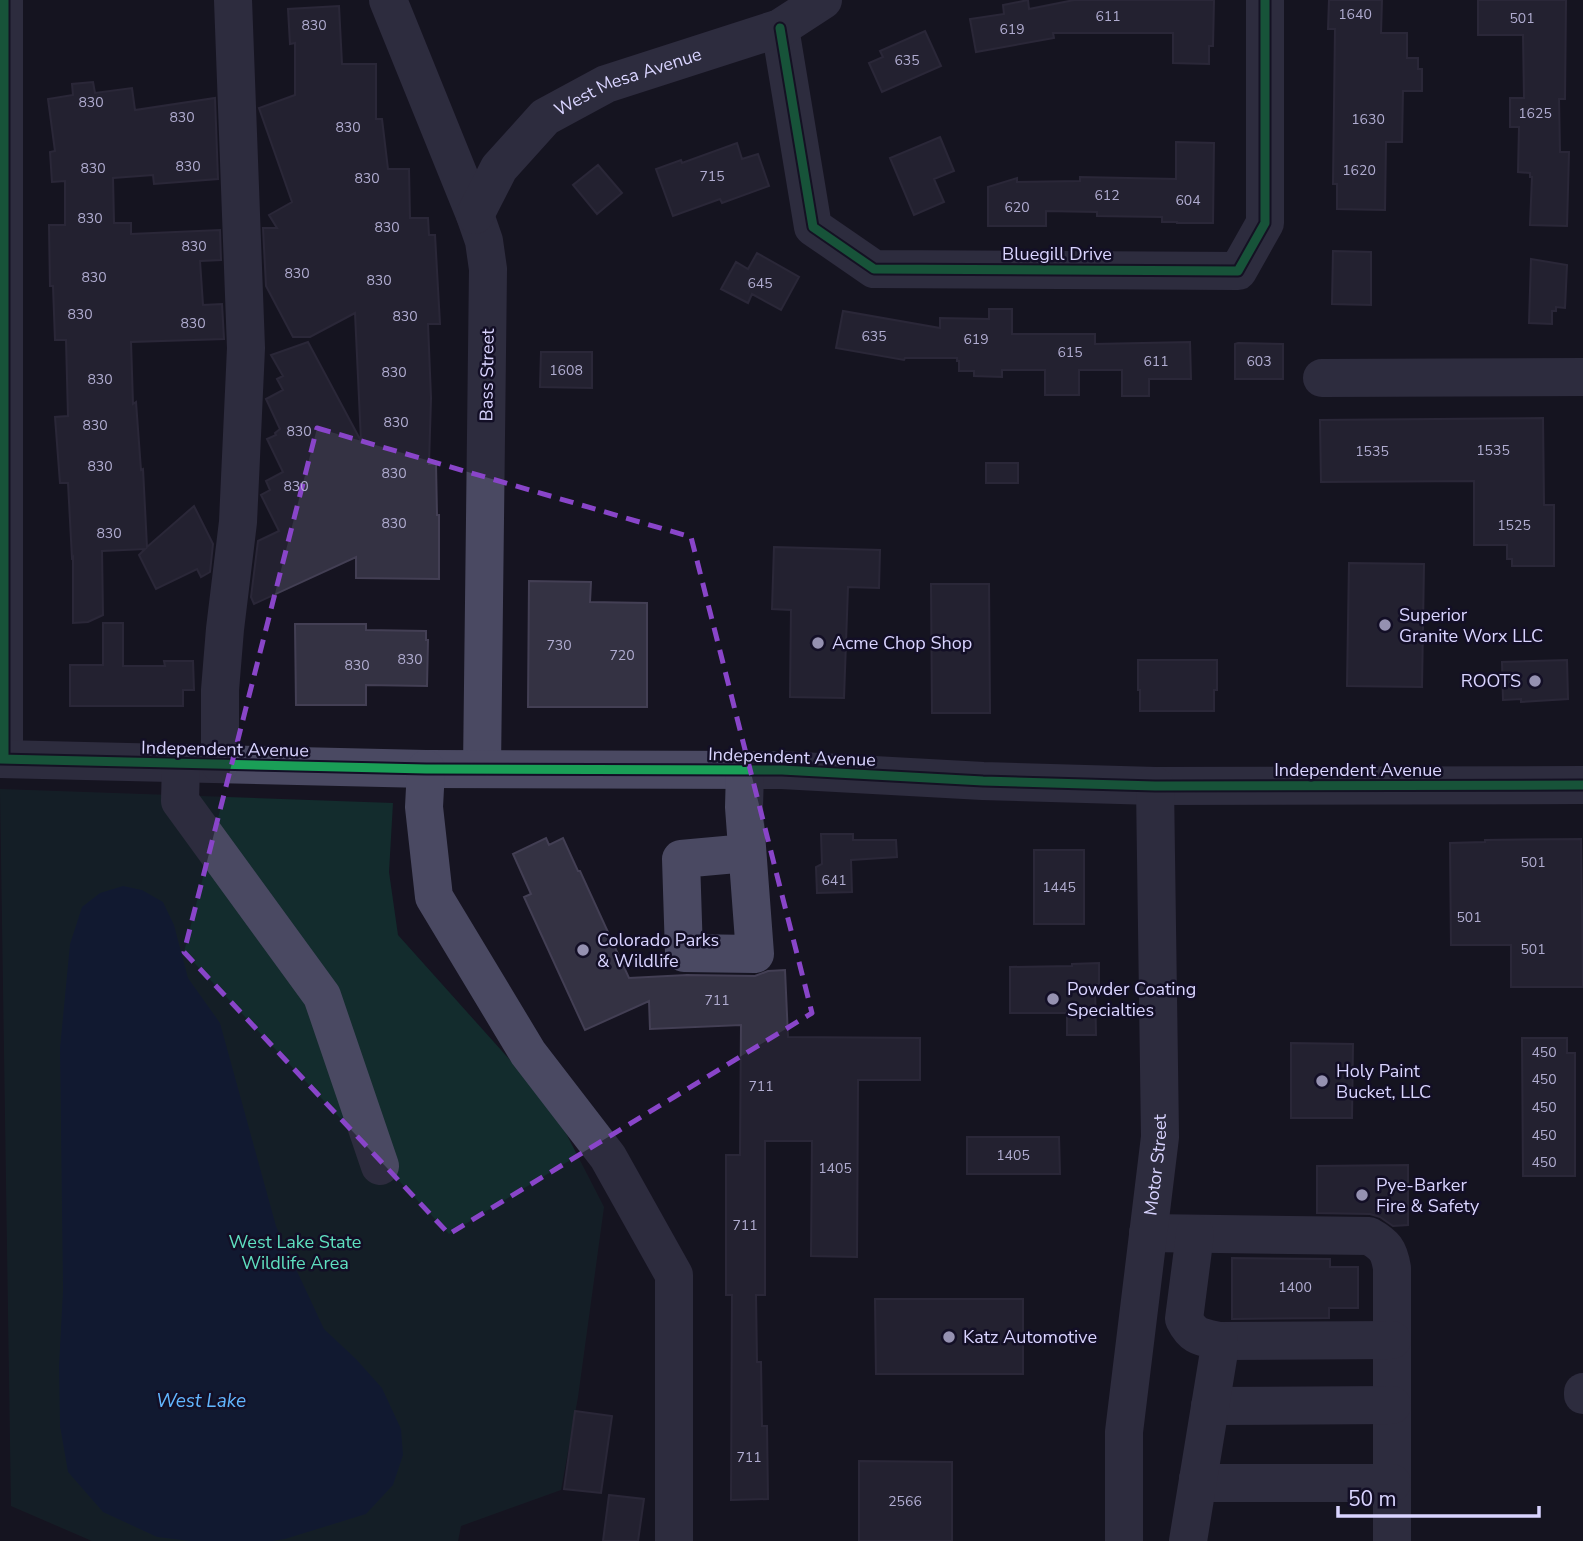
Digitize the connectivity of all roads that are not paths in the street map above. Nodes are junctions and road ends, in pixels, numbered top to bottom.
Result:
1 (4, 0) edge
2 (233, 0) edge
3 (388, 0) edge
4 (823, 0) edge
5 (1265, 0) edge
6 (780, 28) junction
7 (2, 48) edge
8 (2, 164) edge
9 (475, 215) junction
10 (2, 330) edge
11 (1583, 377) edge
12 (1322, 378) dead end
13 (2, 759) edge
14 (181, 763) junction
15 (220, 764) junction
16 (426, 769) junction
17 (482, 769) junction
18 (745, 770) junction
19 (1583, 785) edge
20 (1155, 786) junction
21 (747, 853) dead end
22 (380, 1166) dead end
23 (1148, 1233) junction
24 (1195, 1234) junction
25 (1392, 1340) junction
26 (1219, 1341) junction
27 (1392, 1405) junction
28 (1210, 1406) junction
29 (1198, 1479) junction
30 (1392, 1483) junction
31 (674, 1541) edge
32 (1124, 1541) edge
33 (1188, 1541) edge
34 (1392, 1541) edge

1 - 7 street
2 - 15 street
3 - 9 street, Bass Street
4 - 6 street, West Mesa Avenue
5 - 6 street, Bluegill Drive
6 - 9 street, West Mesa Avenue
7 - 8 street
8 - 10 street
9 - 17 street, Bass Street
10 - 13 street
11 - 12 street
13 - 14 street, Independent Avenue
14 - 15 street, Independent Avenue
14 - 22 street
15 - 16 street, Independent Avenue
16 - 17 street, Independent Avenue
16 - 31 street
17 - 18 street, Independent Avenue
18 - 20 street, Independent Avenue
18 - 21 street
19 - 20 street, Independent Avenue
20 - 23 street, Motor Street
23 - 24 street
23 - 32 street, Motor Street
24 - 25 street
24 - 26 street
25 - 26 street
25 - 27 street
26 - 28 street
27 - 28 street
27 - 30 street
28 - 29 street
29 - 30 street
29 - 33 street
30 - 34 street

